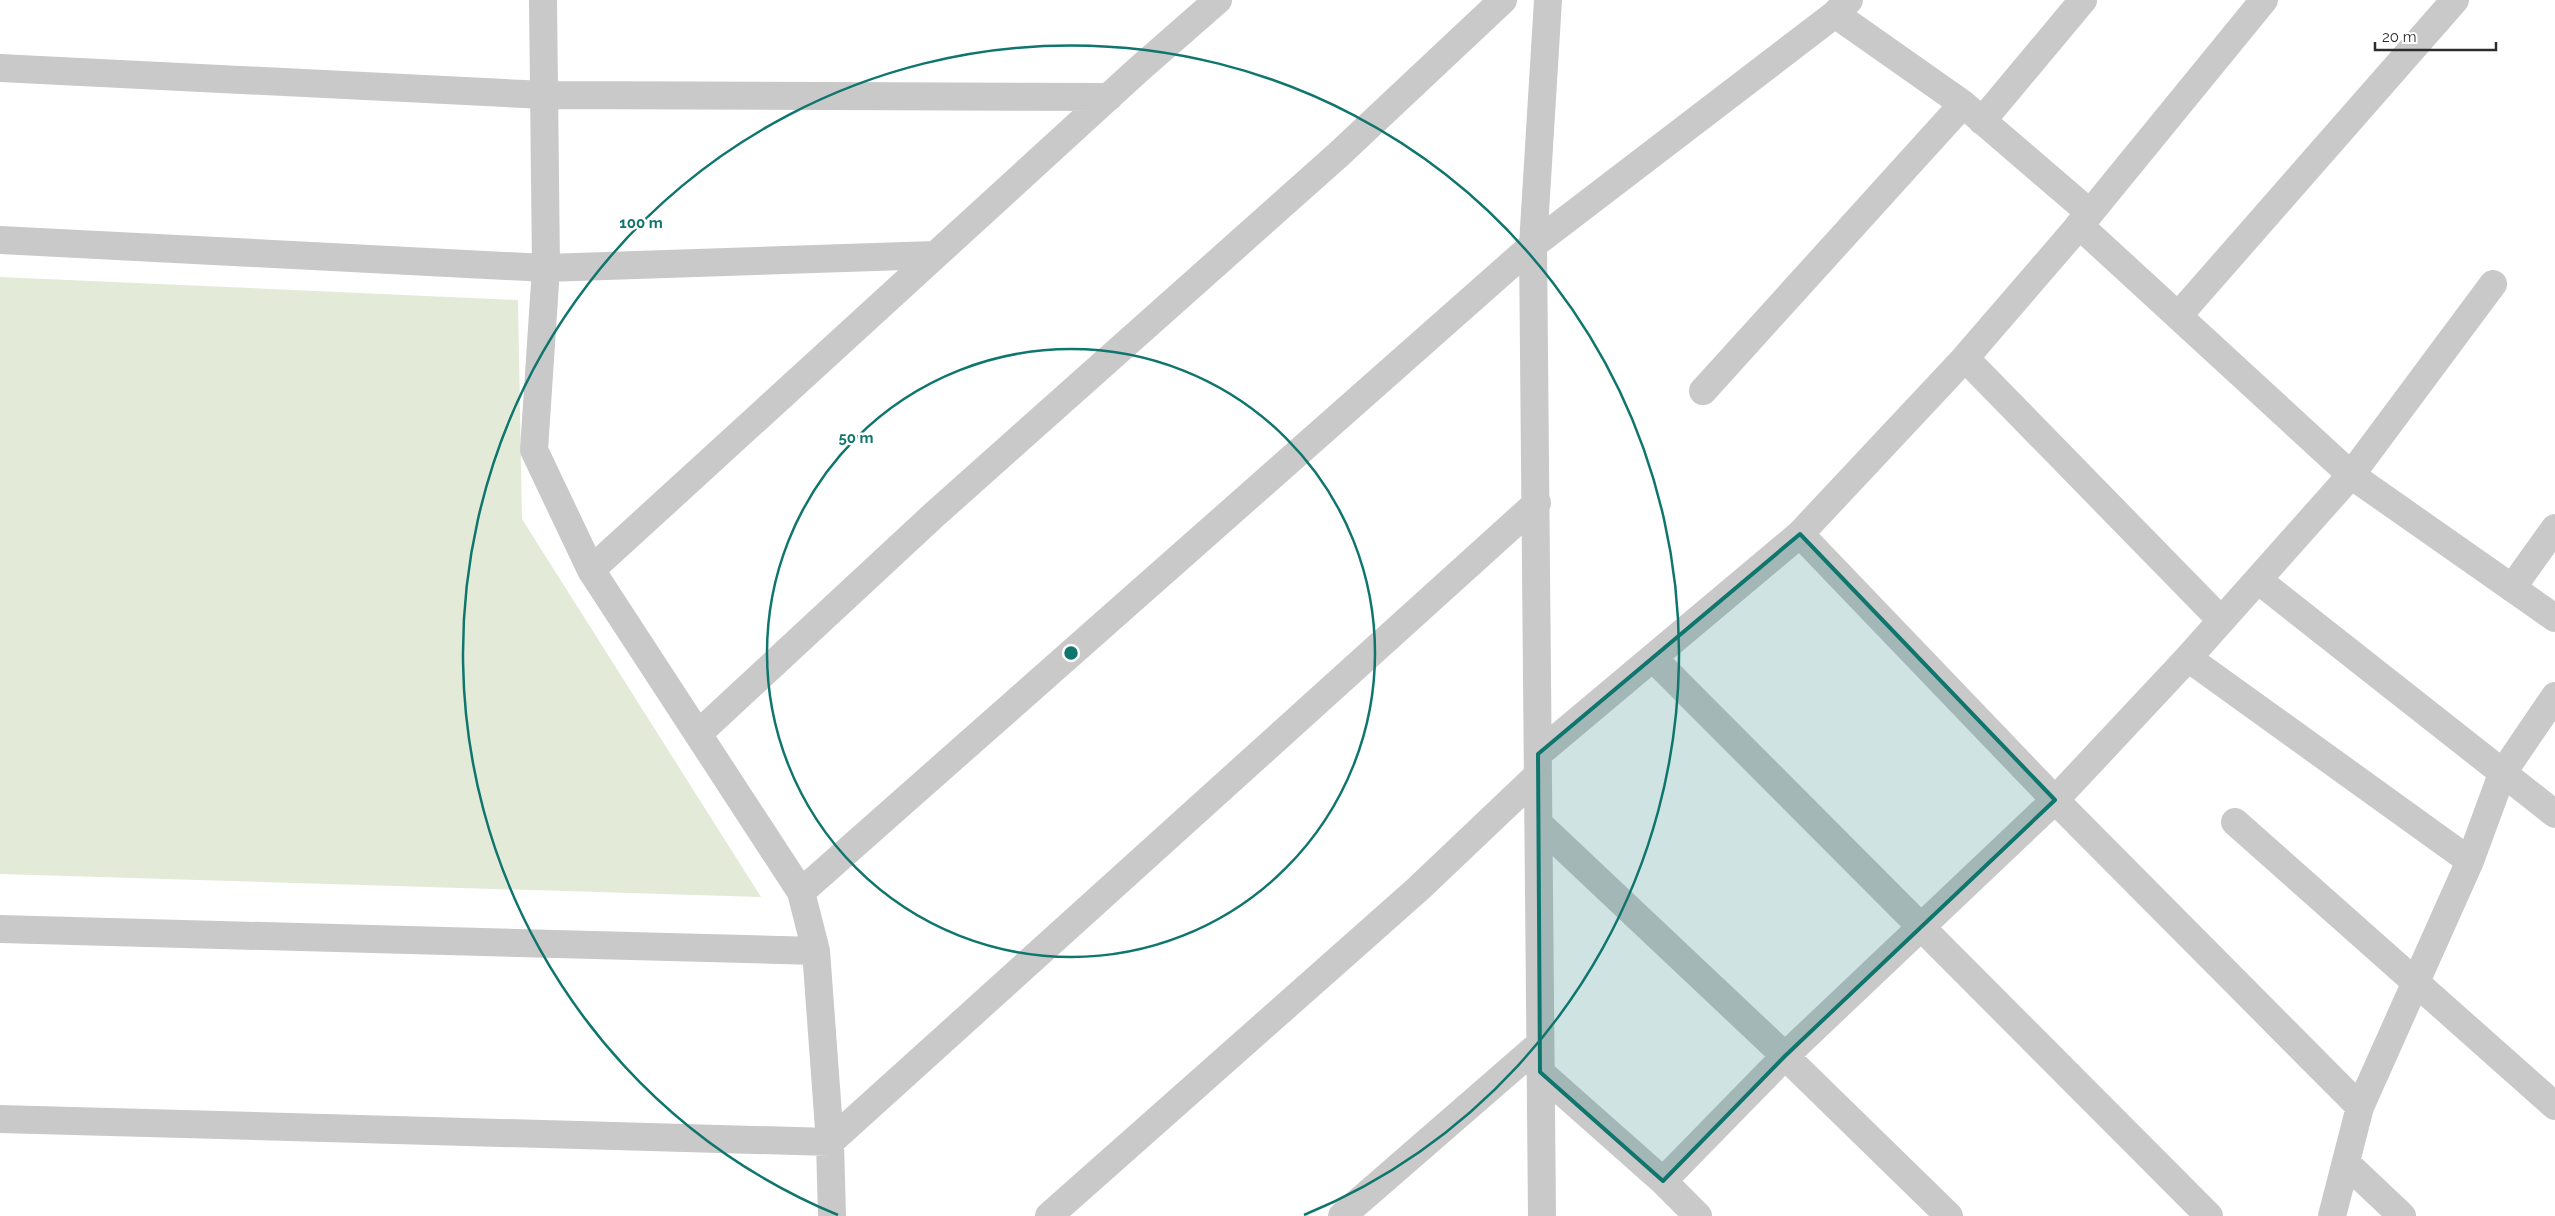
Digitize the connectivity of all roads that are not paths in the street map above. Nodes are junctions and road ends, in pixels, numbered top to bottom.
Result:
1 (544, 0) edge
2 (1218, 0) edge
3 (1503, 0) edge
4 (1548, 0) edge
5 (2083, 0) edge
6 (2264, 0) edge
7 (2455, 0) edge
8 (1842, 7) edge
9 (0, 68) edge
10 (545, 95) junction
11 (1108, 97) junction
12 (1972, 112) junction
13 (2085, 219) junction
14 (0, 240) edge
15 (1533, 245) junction
16 (935, 255) junction
17 (546, 268) junction
18 (2493, 284) dead end
19 (2178, 316) junction
20 (1965, 358) junction
21 (1703, 391) dead end
22 (2351, 475) junction
23 (1537, 503) junction
24 (2555, 528) edge
25 (1800, 534) junction
26 (590, 570) junction
27 (2258, 580) junction
28 (2512, 588) junction
29 (2555, 618) edge
30 (2221, 620) junction
31 (1653, 658) junction
32 (2188, 658) junction
33 (2555, 696) edge
34 (698, 734) junction
35 (1538, 765) junction
36 (2502, 774) junction
37 (2055, 800) junction
38 (2555, 814) edge
39 (2235, 822) dead end
40 (1539, 824) junction
41 (2470, 861) junction
42 (801, 892) junction
43 (1921, 927) junction
44 (0, 930) edge
45 (816, 951) junction
46 (2416, 981) junction
47 (1540, 1044) junction
48 (1785, 1056) junction
49 (1540, 1072) junction
50 (2555, 1106) edge
51 (2360, 1107) junction
52 (0, 1119) edge
53 (830, 1142) junction
54 (2346, 1163) junction
55 (1663, 1181) junction
56 (832, 1216) edge
57 (1049, 1216) edge
58 (1342, 1216) edge
59 (1542, 1216) edge
60 (1698, 1216) edge
61 (1949, 1216) edge
62 (2209, 1216) edge
63 (2332, 1216) edge
64 (2402, 1216) edge

1 - 10 street
2 - 11 street
3 - 34 street
4 - 15 street
5 - 12 street
6 - 13 street
7 - 19 street
8 - 12 street
8 - 15 street
9 - 10 street
10 - 11 street
10 - 17 street
11 - 16 street
12 - 13 street
12 - 21 street
13 - 19 street
13 - 20 street
14 - 17 street
15 - 23 street
15 - 42 street
16 - 17 street
16 - 26 street
17 - 26 street
18 - 22 street
19 - 22 street
20 - 25 street
20 - 30 street
22 - 27 street
22 - 28 street
23 - 35 street
23 - 53 street
24 - 28 street
25 - 31 street
25 - 37 street
26 - 34 street
27 - 30 street
27 - 36 street
28 - 29 street
30 - 32 street
31 - 35 street
31 - 43 street
32 - 37 street
32 - 41 street
33 - 36 street
34 - 42 street
35 - 40 street
35 - 57 street
36 - 38 street
36 - 41 street
37 - 43 street
37 - 51 street
39 - 46 street
40 - 47 street
40 - 48 street
41 - 46 street
42 - 45 street
43 - 48 street
43 - 62 street
44 - 45 street
45 - 53 street
46 - 50 street
46 - 51 street
47 - 49 street
47 - 58 street
48 - 55 street
48 - 61 street
49 - 55 street
49 - 59 street
51 - 54 street
52 - 53 street
53 - 56 street
54 - 63 street
54 - 64 street
55 - 60 street

